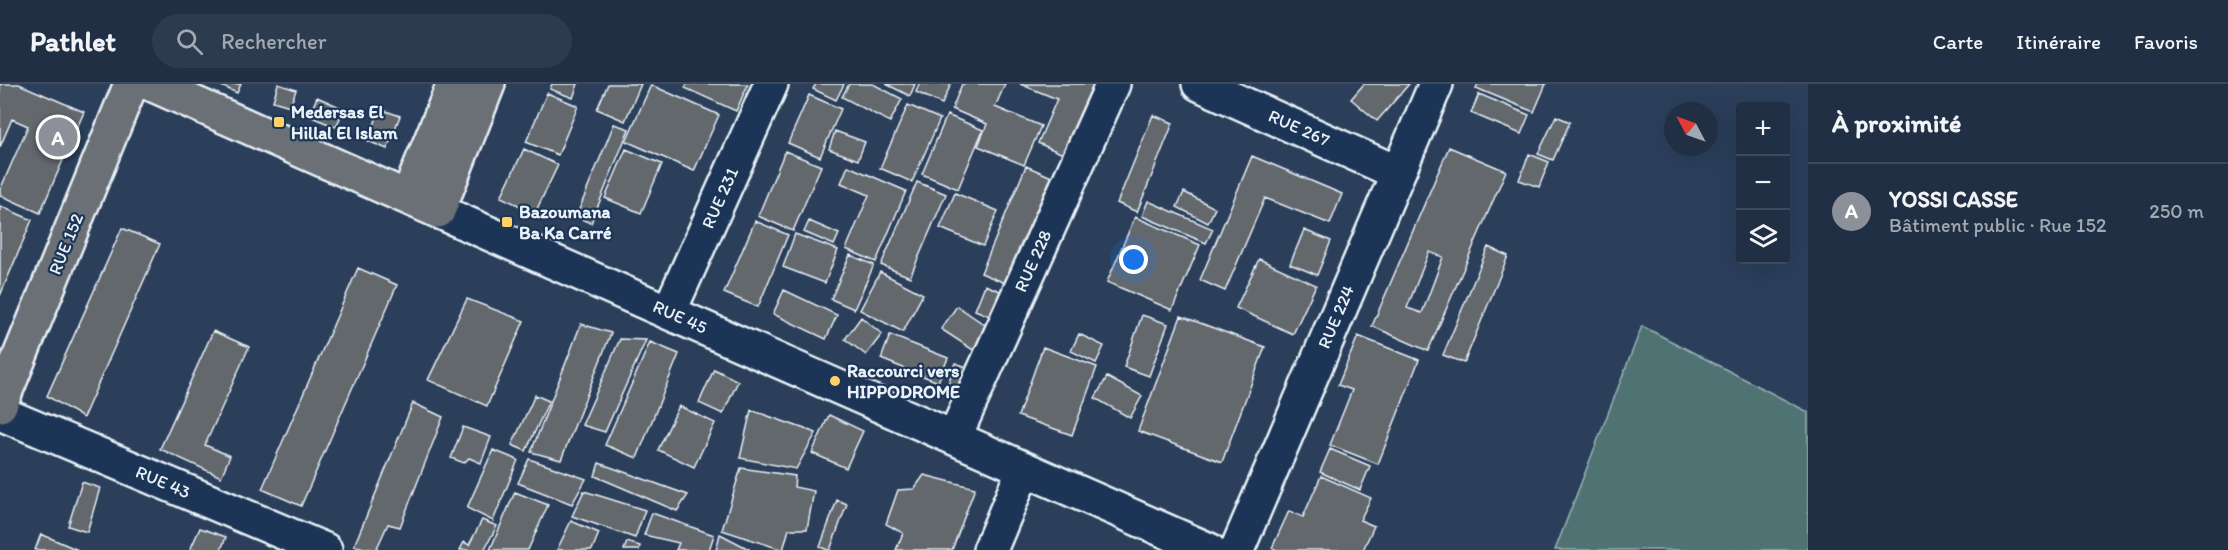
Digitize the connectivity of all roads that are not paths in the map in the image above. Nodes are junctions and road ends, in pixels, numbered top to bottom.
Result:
1 (454, 84) edge
2 (488, 84) edge
3 (771, 84) edge
4 (1113, 84) edge
5 (1199, 84) edge
6 (1436, 84) edge
7 (149, 85) edge
8 (1398, 173) junction
9 (408, 197) junction
10 (438, 211) junction
11 (669, 312) junction
12 (0, 405) edge
13 (0, 413) edge
14 (954, 438) junction
15 (1024, 469) junction
16 (325, 550) edge
17 (990, 550) edge
18 (1209, 550) edge
19 (1237, 550) edge

1 - 9 main road
2 - 10 main road
3 - 11 street, RUE 231
4 - 14 street, RUE 228
5 - 8 street, RUE 267
6 - 8 street, RUE 224
7 - 9 main road, RUE 45
7 - 12 main road, RUE 152
8 - 19 street, RUE 224
9 - 10 main road, RUE 45
10 - 11 street, RUE 45
11 - 14 street, RUE 45
13 - 16 street, RUE 43
14 - 15 street, RUE 45
15 - 17 street
15 - 18 street, RUE 45

